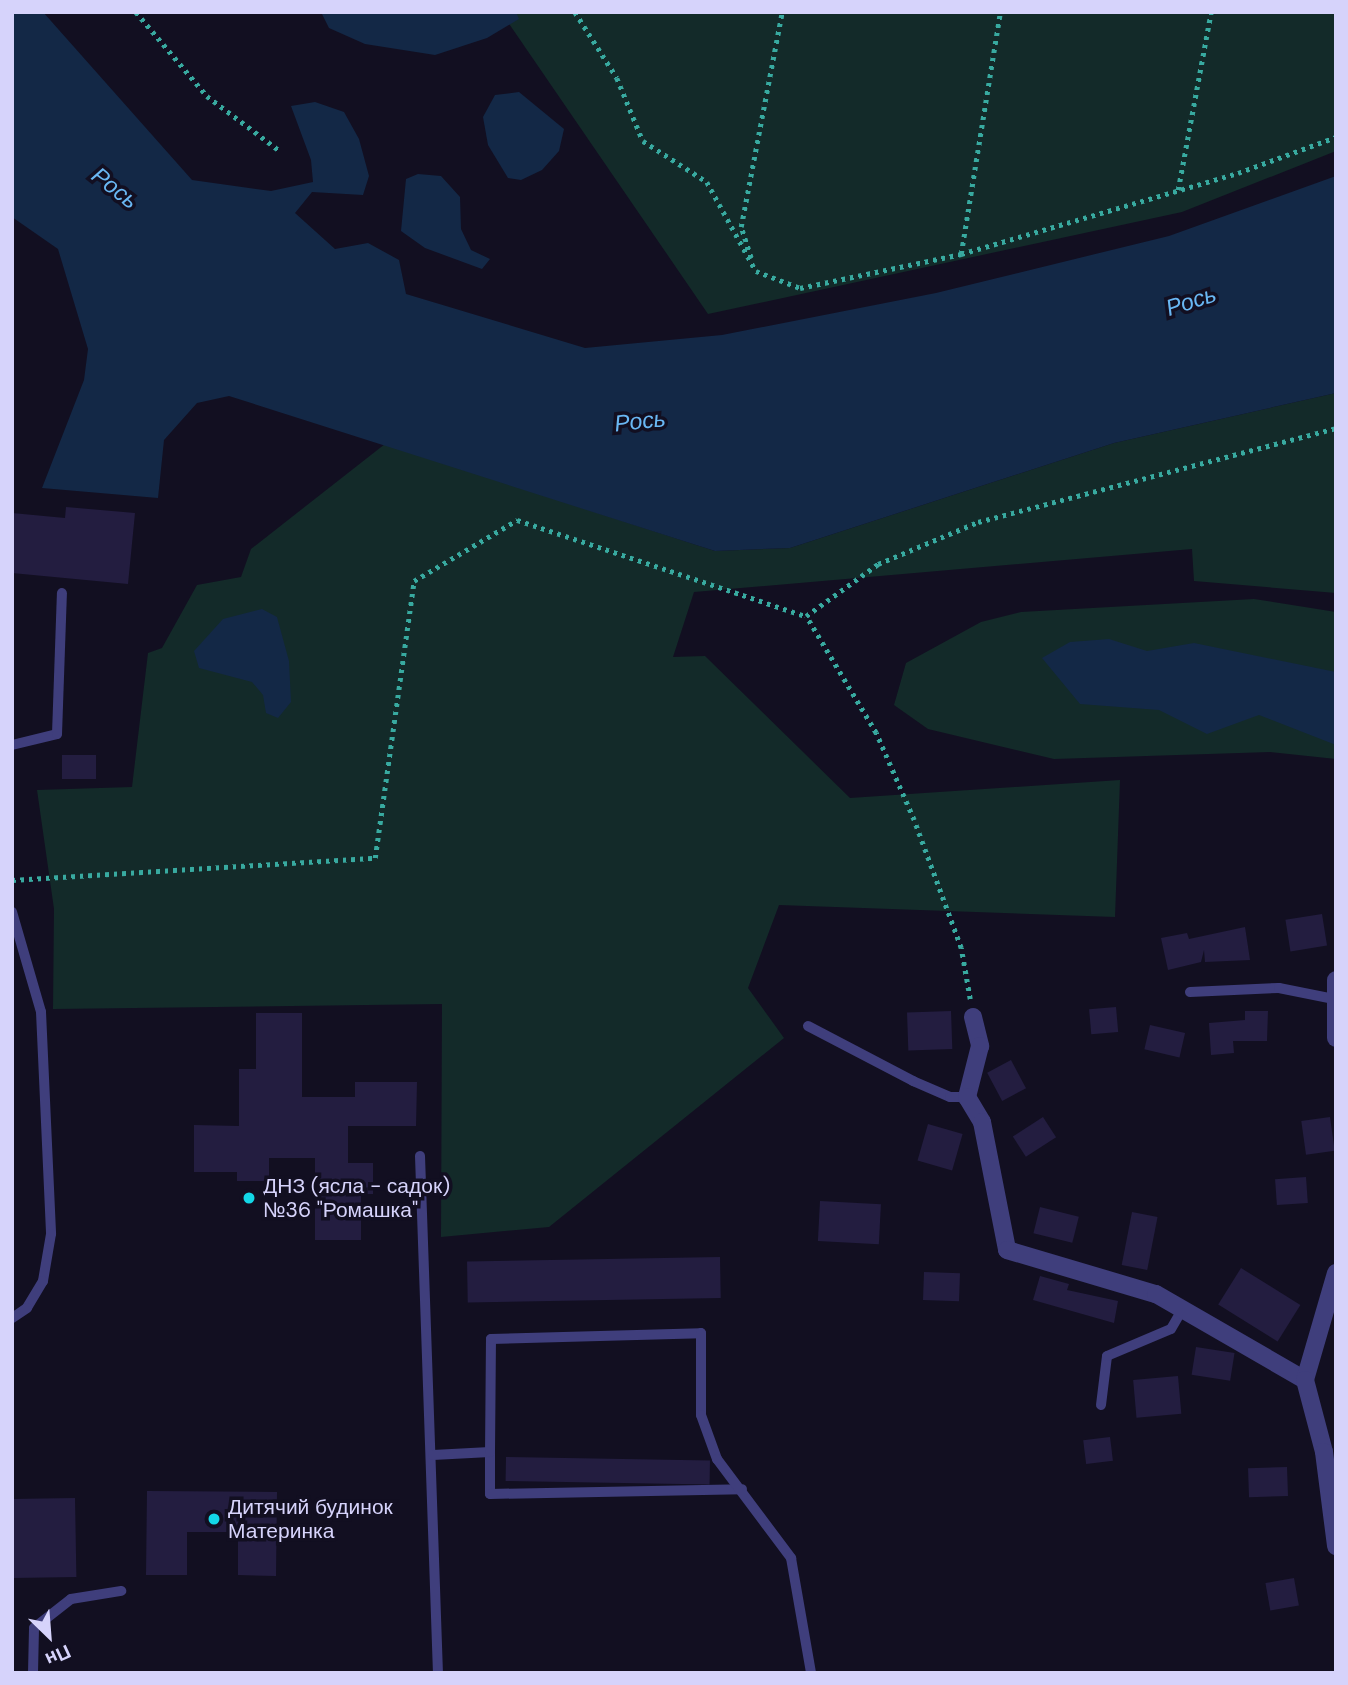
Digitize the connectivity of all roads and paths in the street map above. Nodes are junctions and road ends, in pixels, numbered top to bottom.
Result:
1 (136, 12) edge
2 (575, 12) edge
3 (782, 12) edge
4 (1000, 12) edge
5 (1211, 12) edge
6 (1336, 137) edge
7 (279, 151) dead end
8 (1178, 190) junction
9 (961, 254) junction
10 (756, 271) junction
11 (1336, 428) edge
12 (62, 593) dead end
13 (806, 616) junction
14 (12, 745) edge
15 (12, 880) edge
16 (12, 912) edge
17 (1336, 980) edge
18 (1190, 992) dead end
19 (1334, 999) edge
20 (973, 1017) joint
21 (808, 1026) dead end
22 (1336, 1038) edge
23 (967, 1097) junction
24 (420, 1156) dead end
25 (1336, 1273) edge
26 (1182, 1308) junction
27 (12, 1318) edge
28 (1304, 1380) junction
29 (1101, 1405) dead end
30 (490, 1452) junction
31 (433, 1455) junction
32 (742, 1489) junction
33 (1336, 1546) edge
34 (121, 1591) dead end
35 (33, 1673) edge
36 (438, 1673) edge
37 (811, 1673) edge

1 - 7 path
2 - 10 path
3 - 10 path
4 - 9 path
5 - 8 path
6 - 8 path
8 - 9 path
9 - 10 path
11 - 13 path
12 - 14 lane
13 - 15 path
13 - 20 path
16 - 27 lane
17 - 19 street
18 - 19 lane
19 - 22 street
20 - 23 street
21 - 23 lane
23 - 26 street
24 - 31 lane
25 - 28 street
26 - 28 street
26 - 29 lane
28 - 33 street
30 - 31 lane
30 - 32 lane
30 - 32 lane
31 - 36 lane
32 - 37 lane
34 - 35 lane

